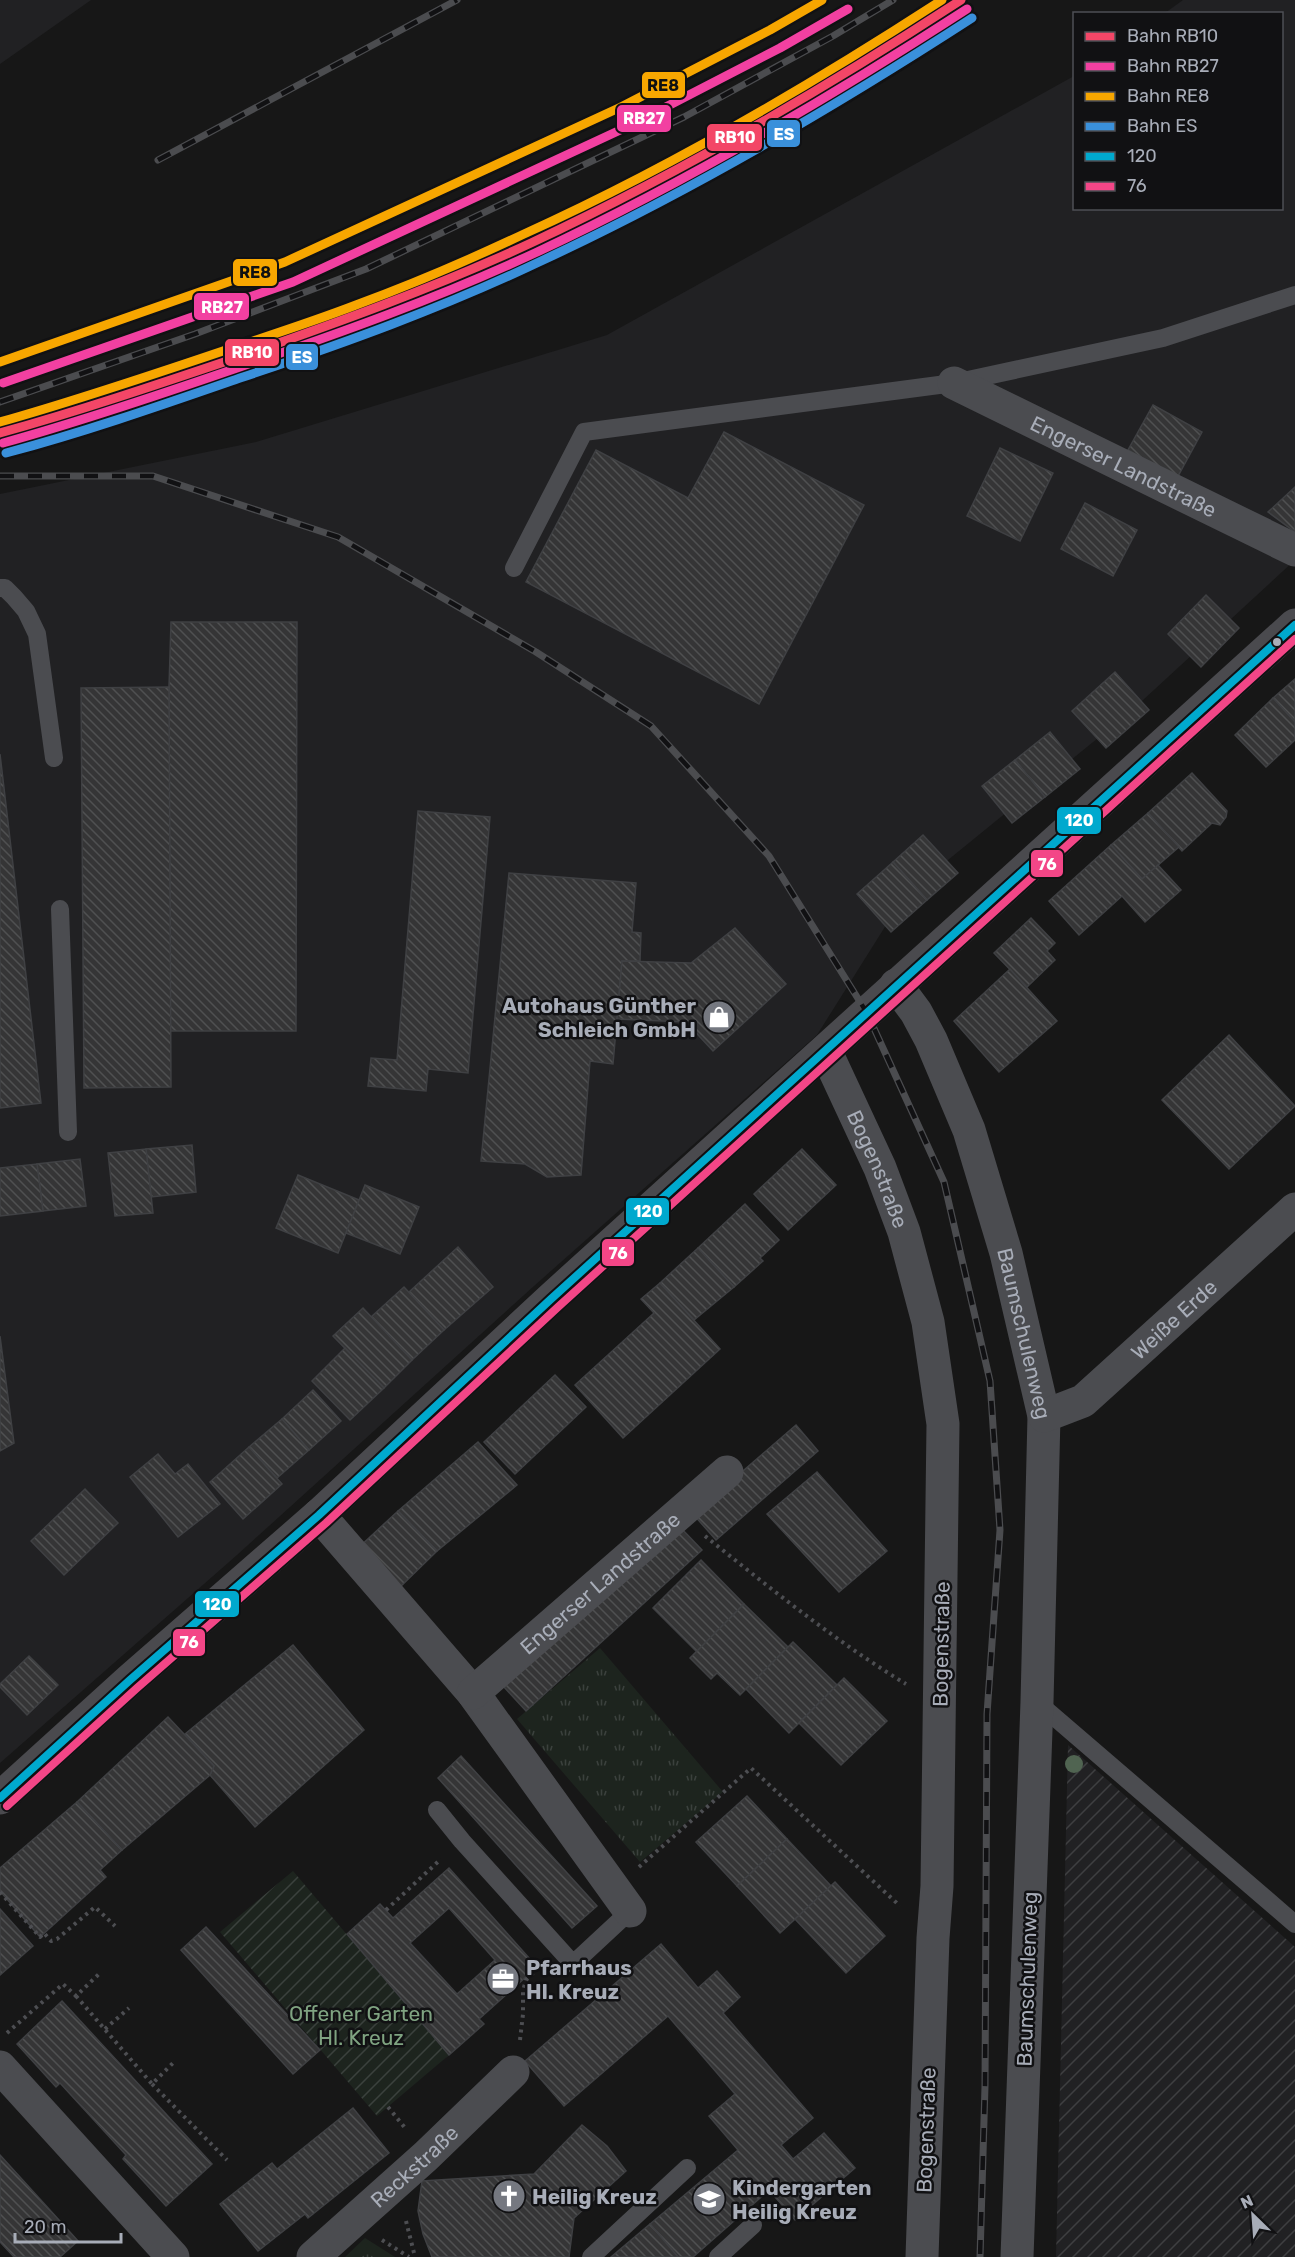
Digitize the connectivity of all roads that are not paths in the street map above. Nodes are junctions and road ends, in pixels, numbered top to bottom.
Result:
1 (1295, 295) edge
2 (954, 383) junction
3 (1295, 550) edge
4 (514, 568) dead end
5 (0, 588) edge
6 (1295, 626) edge
7 (54, 758) dead end
8 (60, 909) dead end
9 (896, 986) junction
10 (826, 1052) junction
11 (68, 1132) dead end
12 (1295, 1209) edge
13 (1044, 1416) junction
14 (728, 1472) dead end
15 (319, 1515) junction
16 (473, 1693) junction
17 (1037, 1702) junction
18 (0, 1798) edge
19 (437, 1810) dead end
20 (622, 1901) joint
21 (1295, 1924) edge
22 (1, 2052) edge
23 (513, 2072) road end
24 (687, 2168) dead end
25 (753, 2225) dead end
26 (173, 2257) edge
27 (313, 2257) edge
28 (591, 2257) edge
29 (718, 2257) edge
30 (922, 2257) edge
31 (1017, 2257) edge

1 - 2 lane
2 - 3 street, Engerser Landstraße
2 - 4 lane
5 - 7 lane
6 - 9 main road
8 - 11 lane
9 - 10 main road
9 - 13 street, Baumschulenweg
10 - 15 main road
10 - 30 street, Bogenstraße
12 - 13 street, Weiße Erde
13 - 17 street, Baumschulenweg
14 - 16 street, Engerser Landstraße
15 - 16 street
15 - 18 main road
16 - 20 street
17 - 21 lane
17 - 31 street, Baumschulenweg
19 - 20 lane
22 - 26 street
23 - 27 street, Reckstraße
24 - 28 lane
25 - 29 lane

